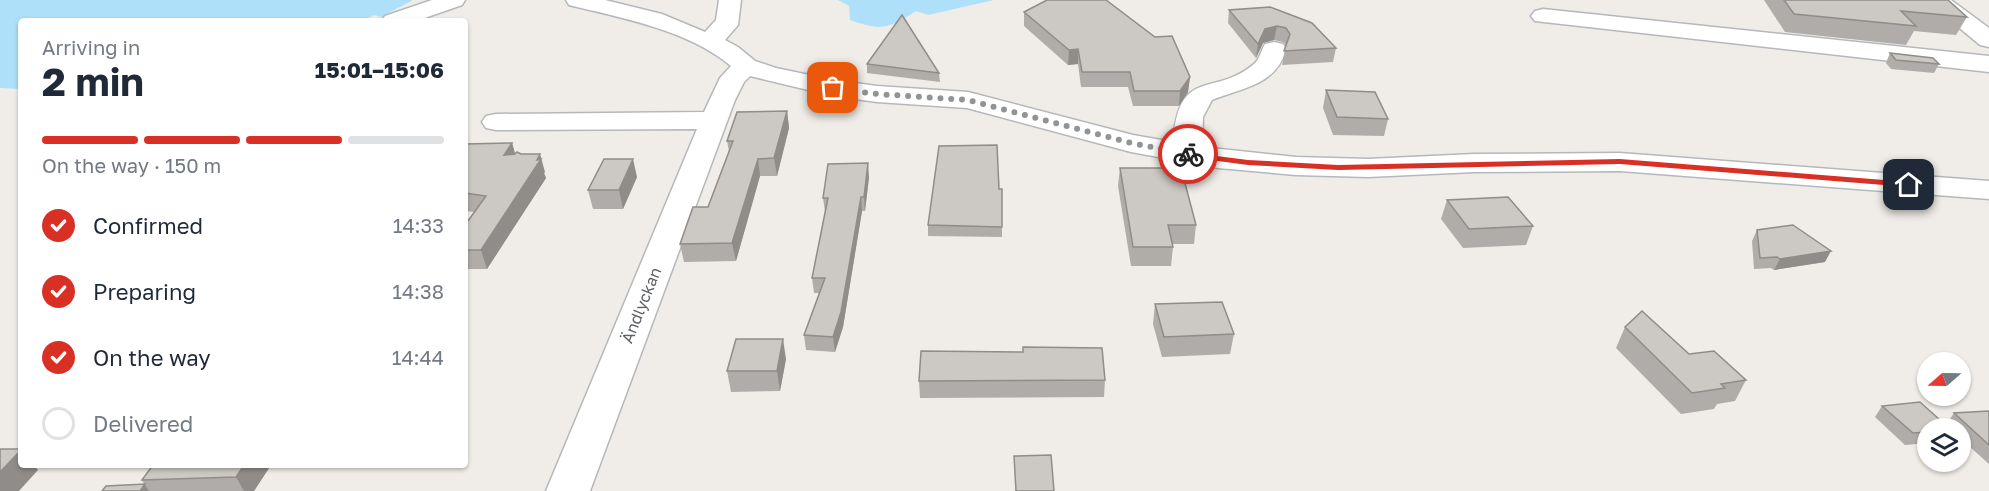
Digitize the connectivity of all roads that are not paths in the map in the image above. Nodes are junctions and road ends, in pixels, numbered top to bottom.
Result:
1 (454, 0) edge
2 (577, 0) edge
3 (642, 0) edge
4 (730, 0) edge
5 (1937, 0) edge
6 (604, 7) junction
7 (1544, 16) dead end
8 (402, 18) edge
9 (1989, 40) edge
10 (707, 41) junction
11 (1274, 49) dead end
12 (1989, 64) edge
13 (746, 66) junction
14 (715, 120) junction
15 (496, 122) dead end
16 (1187, 154) junction
17 (1989, 190) edge
18 (568, 491) edge

1 - 8 street
2 - 6 street
3 - 6 street
4 - 10 street
5 - 9 street
6 - 10 street
7 - 12 street
10 - 13 street
11 - 16 street
13 - 14 street, Ändlyckan
13 - 16 street
14 - 15 street
14 - 18 street, Ändlyckan
16 - 17 street

